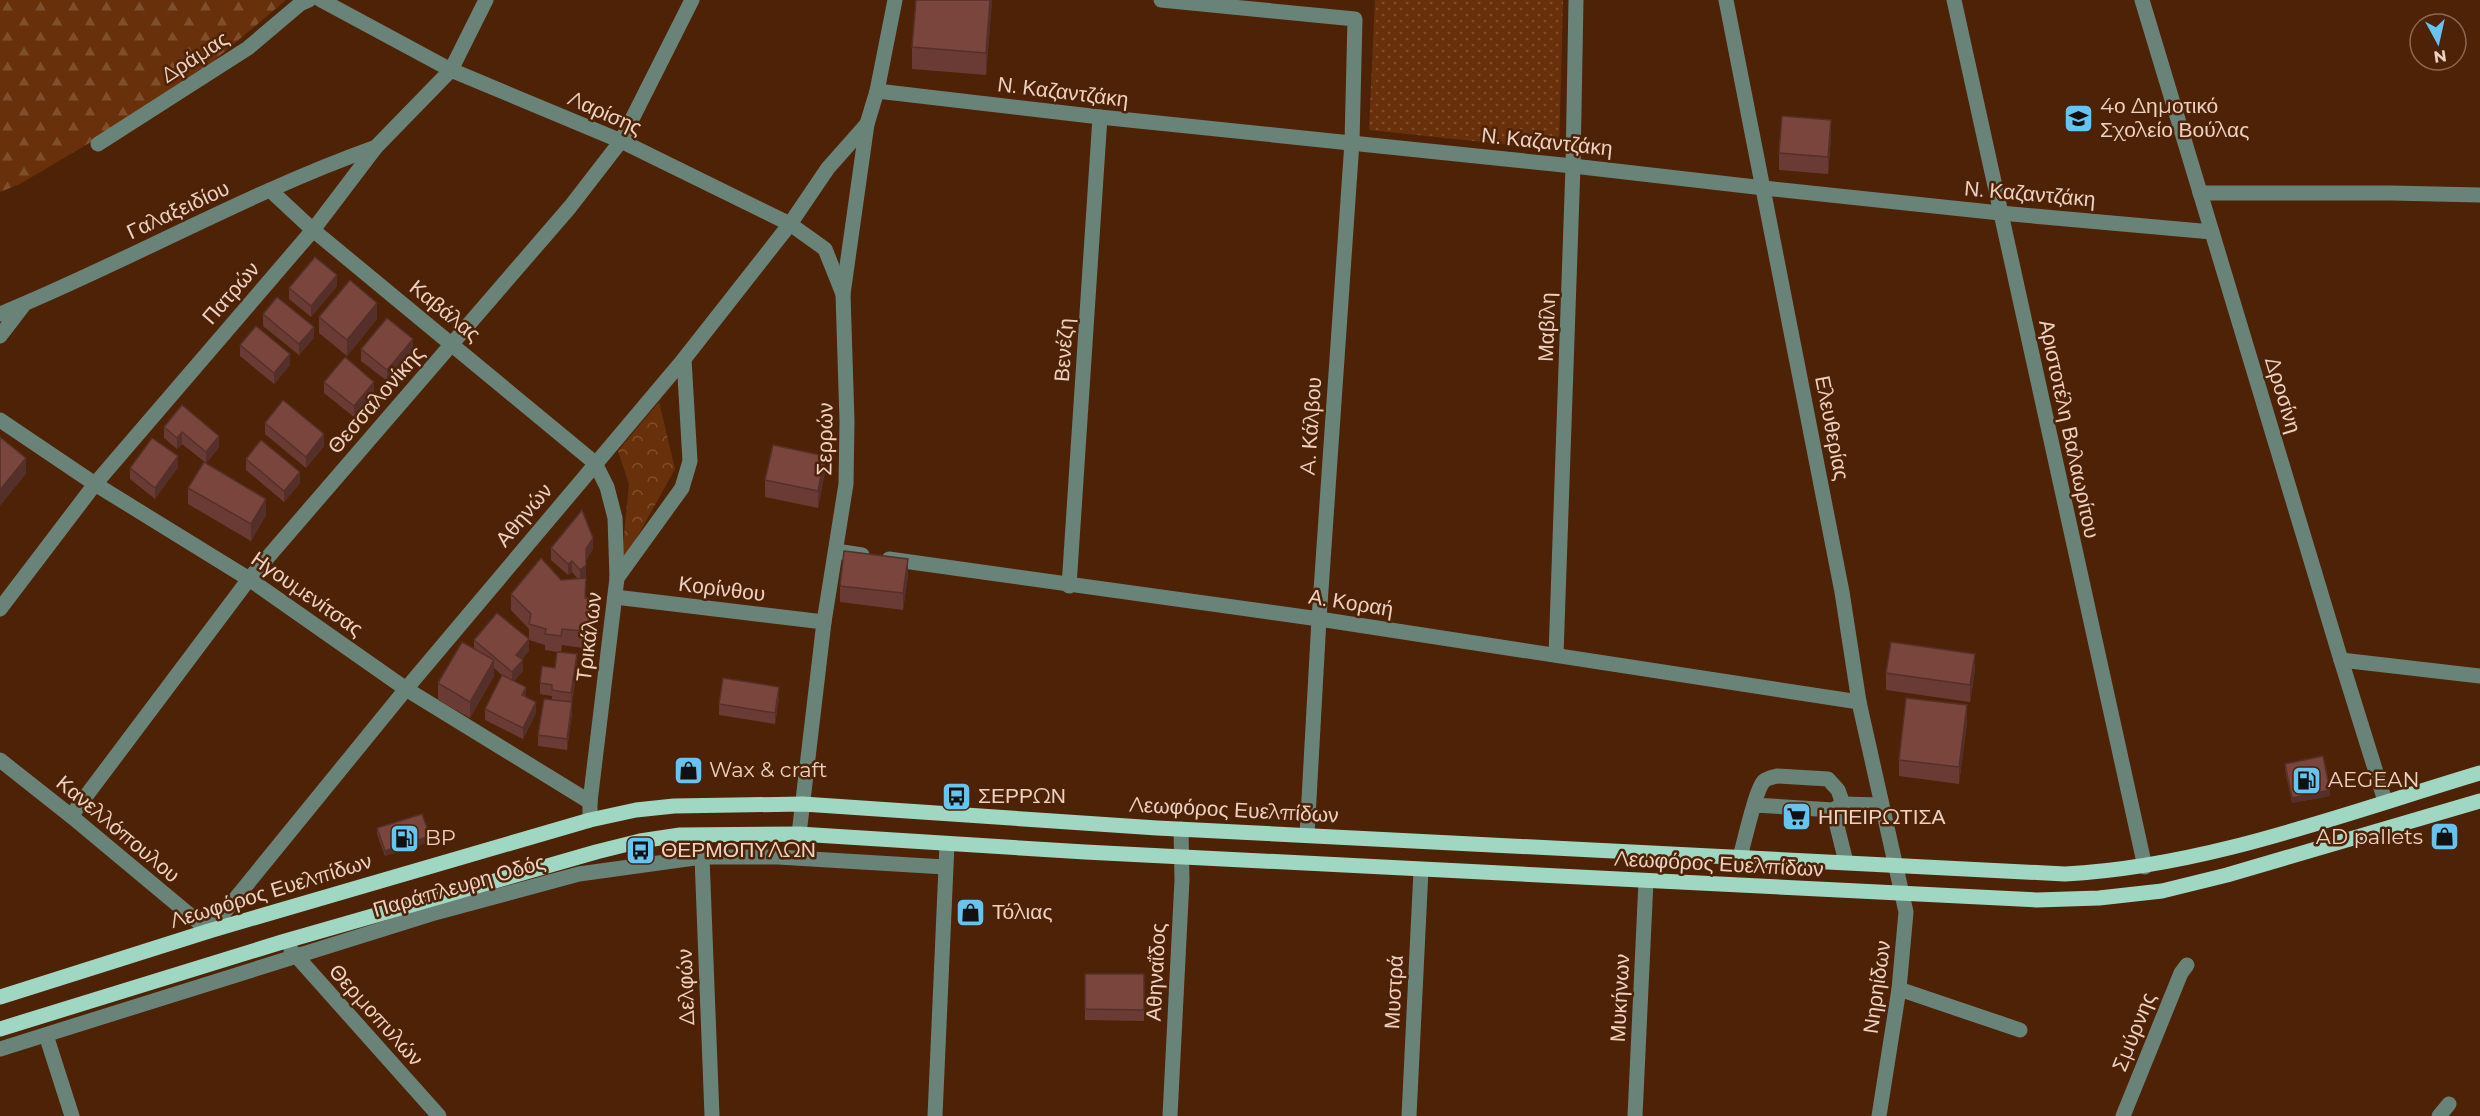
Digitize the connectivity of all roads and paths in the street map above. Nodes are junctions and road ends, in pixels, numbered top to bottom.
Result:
1 (309, 0) edge
2 (321, 0) edge
3 (486, 0) edge
4 (692, 0) edge
5 (895, 0) edge
6 (1161, 0) edge
7 (1576, 0) edge
8 (1726, 0) edge
9 (1954, 0) edge
10 (2142, 0) edge
11 (451, 70) junction
12 (877, 91) junction
13 (1100, 117) junction
14 (867, 124) junction
15 (621, 141) junction
16 (1352, 142) junction
17 (98, 144) dead end
18 (376, 147) junction
19 (1573, 166) junction
20 (1764, 188) junction
21 (270, 190) junction
22 (2200, 193) junction
23 (2480, 195) edge
24 (2000, 213) junction
25 (790, 224) junction
26 (313, 230) junction
27 (2212, 232) junction
28 (843, 294) junction
29 (25, 304) junction
30 (0, 314) edge
31 (0, 336) edge
32 (452, 344) junction
33 (684, 358) junction
34 (0, 420) edge
35 (595, 463) junction
36 (95, 484) junction
37 (836, 551) junction
38 (617, 578) junction
39 (249, 579) junction
40 (1069, 586) junction
41 (615, 597) junction
42 (0, 609) edge
43 (1319, 619) junction
44 (824, 622) junction
45 (1556, 655) junction
46 (2341, 660) junction
47 (2480, 676) edge
48 (406, 689) junction
49 (1859, 702) junction
50 (0, 760) edge
51 (2480, 773) edge
52 (2385, 801) junction
53 (2480, 801) edge
54 (590, 802) junction
55 (803, 804) junction
56 (1755, 805) junction
57 (1881, 805) junction
58 (1838, 807) junction
59 (71, 816) junction
60 (590, 820) junction
61 (1180, 829) junction
62 (799, 834) junction
63 (1307, 835) junction
64 (947, 843) junction
65 (1740, 856) junction
66 (702, 857) junction
67 (1180, 857) junction
68 (1846, 862) junction
69 (1894, 864) junction
70 (945, 867) junction
71 (2145, 867) junction
72 (1421, 870) junction
73 (1646, 881) junction
74 (1902, 895) junction
75 (209, 931) junction
76 (282, 942) junction
77 (296, 956) junction
78 (2187, 965) dead end
79 (1899, 989) junction
80 (0, 996) edge
81 (0, 1029) edge
82 (2020, 1030) dead end
83 (46, 1035) junction
84 (0, 1049) edge
85 (72, 1116) edge
86 (439, 1116) edge
87 (712, 1116) edge
88 (935, 1116) edge
89 (1170, 1116) edge
90 (1409, 1116) edge
91 (1635, 1116) edge
92 (1879, 1116) edge
93 (2122, 1116) edge

1 - 17 street, Δράμας
2 - 11 street, Λαρίσης
3 - 11 street, Πατρών
4 - 15 street, Θεσσαλονίκης
5 - 12 street, Σερρών
6 - 16 street, A. Κάλβου
7 - 19 street, Μαβίλη
8 - 20 street, Ελευθερίας
9 - 24 street, Αριστοτέλη Βαλαωρίτου
10 - 22 street, Δροσίνη
11 - 15 street, Λαρίσης
11 - 18 street, Πατρών
12 - 13 street, Ν. Καζαντζάκη
12 - 14 street, Σερρών
13 - 16 street, Ν. Καζαντζάκη
13 - 40 street, Βενέζη
14 - 25 street, Αθηνών
14 - 28 street, Σερρών
15 - 25 street, Λαρίσης
15 - 32 street, Θεσσαλονίκης
16 - 19 street, Ν. Καζαντζάκη
16 - 43 street, A. Κάλβου
18 - 21 street, Γαλαξειδίου
18 - 26 street, Πατρών
19 - 20 street, Ν. Καζαντζάκη
19 - 45 street, Μαβίλη
20 - 24 street, Ν. Καζαντζάκη
20 - 49 street, Ελευθερίας
21 - 26 street, Καβάλας
21 - 29 street, Γαλαξειδίου
22 - 23 street
22 - 27 street, Δροσίνη
24 - 27 street, Ν. Καζαντζάκη
24 - 71 street, Αριστοτέλη Βαλαωρίτου
25 - 28 street, Λαρίσης
25 - 33 street, Αθηνών
26 - 32 street, Καβάλας
26 - 36 street, Πατρών
27 - 46 street, Δροσίνη
28 - 37 street, Σερρών
29 - 30 street, Γαλαξειδίου
29 - 31 street
32 - 35 street, Καβάλας
32 - 39 street, Θεσσαλονίκης
33 - 35 street, Αθηνών
33 - 38 street
34 - 36 street, Ηγουμενίτσας
35 - 38 street, Τρικάλων
35 - 48 street, Αθηνών
36 - 39 street, Ηγουμενίτσας
36 - 42 street, Πατρών
37 - 40 street, Α. Κοραή
37 - 44 street, Σερρών
38 - 41 street, Τρικάλων
39 - 48 street, Ηγουμενίτσας
39 - 59 street, Θεσσαλονίκης
40 - 43 street, Α. Κοραή
41 - 44 street, Κορίνθου
41 - 54 street, Τρικάλων
43 - 45 street, Α. Κοραή
43 - 63 street, A. Κάλβου
44 - 55 street, Σερρών
45 - 49 street, Α. Κοραή
46 - 47 street
46 - 52 street, Δροσίνη
48 - 54 street, Ηγουμενίτσας
48 - 75 street, Αθηνών
49 - 57 street, Ελευθερίας
50 - 59 street, Κανελλόπουλου
51 - 52 main road, Λεωφόρος Ευελπίδων
52 - 71 main road, Λεωφόρος Ευελπίδων
53 - 74 main road, Λεωφόρος Ευελπίδων
54 - 60 street, Τρικάλων
55 - 60 main road, Λεωφόρος Ευελπίδων
55 - 61 main road, Λεωφόρος Ευελπίδων
55 - 62 street, Σερρών
56 - 58 street
56 - 58 street
56 - 65 street
57 - 58 street
57 - 69 street, Ελευθερίας
58 - 68 street
59 - 75 street, Κανελλόπουλου
60 - 75 main road, Λεωφόρος Ευελπίδων
61 - 63 main road, Λεωφόρος Ευελπίδων
61 - 67 street, Αθηναΐδος
62 - 64 main road, Λεωφόρος Ευελπίδων
62 - 76 main road, Λεωφόρος Ευελπίδων
63 - 65 main road, Λεωφόρος Ευελπίδων
64 - 67 main road, Λεωφόρος Ευελπίδων
64 - 70 street
65 - 68 main road, Λεωφόρος Ευελπίδων
66 - 70 street, Παράπλευρη Οδός
66 - 77 street, Παράπλευρη Οδός
66 - 87 street, Δελφών
67 - 72 main road, Λεωφόρος Ευελπίδων
67 - 89 street, Αθηναΐδος
68 - 69 main road, Λεωφόρος Ευελπίδων
69 - 71 main road, Λεωφόρος Ευελπίδων
69 - 74 street, Νηρηίδων
70 - 88 street
72 - 73 main road, Λεωφόρος Ευελπίδων
72 - 90 street, Μυστρά
73 - 74 main road, Λεωφόρος Ευελπίδων
73 - 91 street, Μυκήνων
74 - 79 street, Νηρηίδων
75 - 80 main road, Λεωφόρος Ευελπίδων
76 - 77 street, Θερμοπυλών
76 - 81 main road, Λεωφόρος Ευελπίδων
77 - 83 street, Παράπλευρη Οδός
77 - 86 street, Θερμοπυλών
78 - 93 street, Σμύρνης
79 - 82 street
79 - 92 street, Νηρηίδων
83 - 84 street, Παράπλευρη Οδός
83 - 85 street

